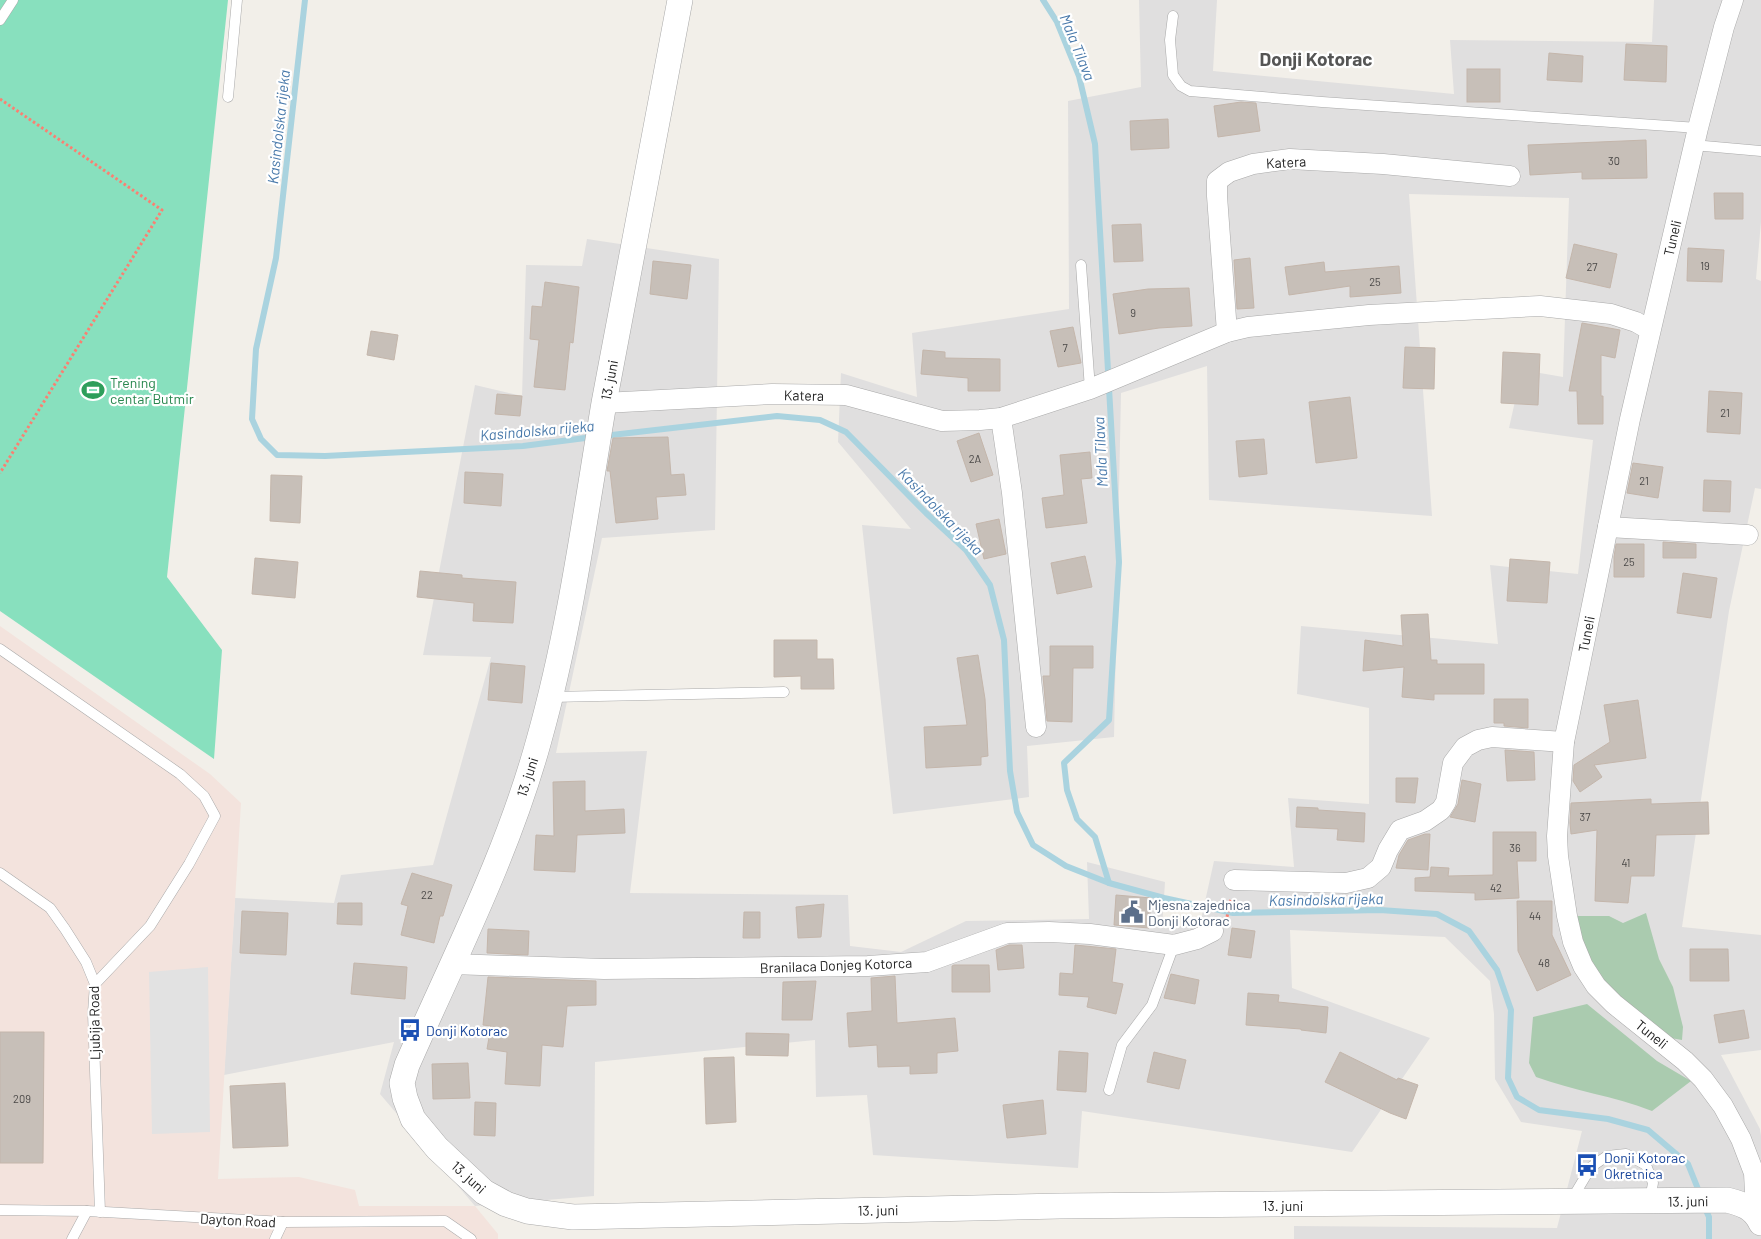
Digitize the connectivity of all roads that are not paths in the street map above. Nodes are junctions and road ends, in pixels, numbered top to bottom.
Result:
1 (13, 0) edge
2 (237, 0) edge
3 (680, 0) edge
4 (1733, 0) edge
5 (1173, 16) dead end
6 (0, 20) edge
7 (228, 97) dead end
8 (1696, 136) junction
9 (1761, 151) edge
10 (1510, 176) dead end
11 (1081, 265) dead end
12 (1650, 330) junction
13 (1227, 332) junction
14 (1094, 388) junction
15 (603, 413) junction
16 (1001, 418) junction
17 (1608, 528) junction
18 (1748, 535) dead end
19 (0, 648) edge
20 (784, 692) dead end
21 (550, 697) junction
22 (1036, 727) dead end
23 (1564, 742) junction
24 (0, 873) edge
25 (1234, 880) dead end
26 (1219, 925) road end
27 (1174, 945) junction
28 (451, 964) junction
29 (95, 984) junction
30 (1109, 1090) dead end
31 (1650, 1201) junction
32 (1570, 1202) junction
33 (0, 1210) edge
34 (87, 1211) junction
35 (100, 1212) junction
36 (1759, 1217) edge
37 (283, 1222) junction
38 (72, 1239) edge
39 (275, 1239) edge
40 (471, 1239) edge

1 - 6 lane
2 - 7 lane
3 - 15 street, 13. juni
4 - 8 street, Tuneli
5 - 8 lane
8 - 9 lane
8 - 12 street, Tuneli
10 - 13 street, Katera
11 - 14 lane
12 - 13 street, Katera
12 - 17 street, Tuneli
13 - 14 street, Katera
14 - 16 street, Katera
15 - 16 street, Katera
15 - 21 street, 13. juni
16 - 22 street
17 - 18 street
17 - 23 street, Tuneli
19 - 29 lane
20 - 21 lane
21 - 28 street, 13. juni
23 - 25 street
23 - 36 street, Tuneli
24 - 29 lane, Ljubija Road
26 - 27 street, Branilaca Donjeg Kotorca
27 - 28 street, Branilaca Donjeg Kotorca
27 - 30 lane
28 - 32 street, 13. juni
29 - 35 lane, Ljubija Road
31 - 32 street, 13. juni
31 - 32 lane
31 - 36 street, 13. juni
33 - 34 lane, Dayton Road
34 - 35 lane, Dayton Road
34 - 38 lane
35 - 37 lane, Dayton Road
37 - 39 lane
37 - 40 lane, Dayton Road

